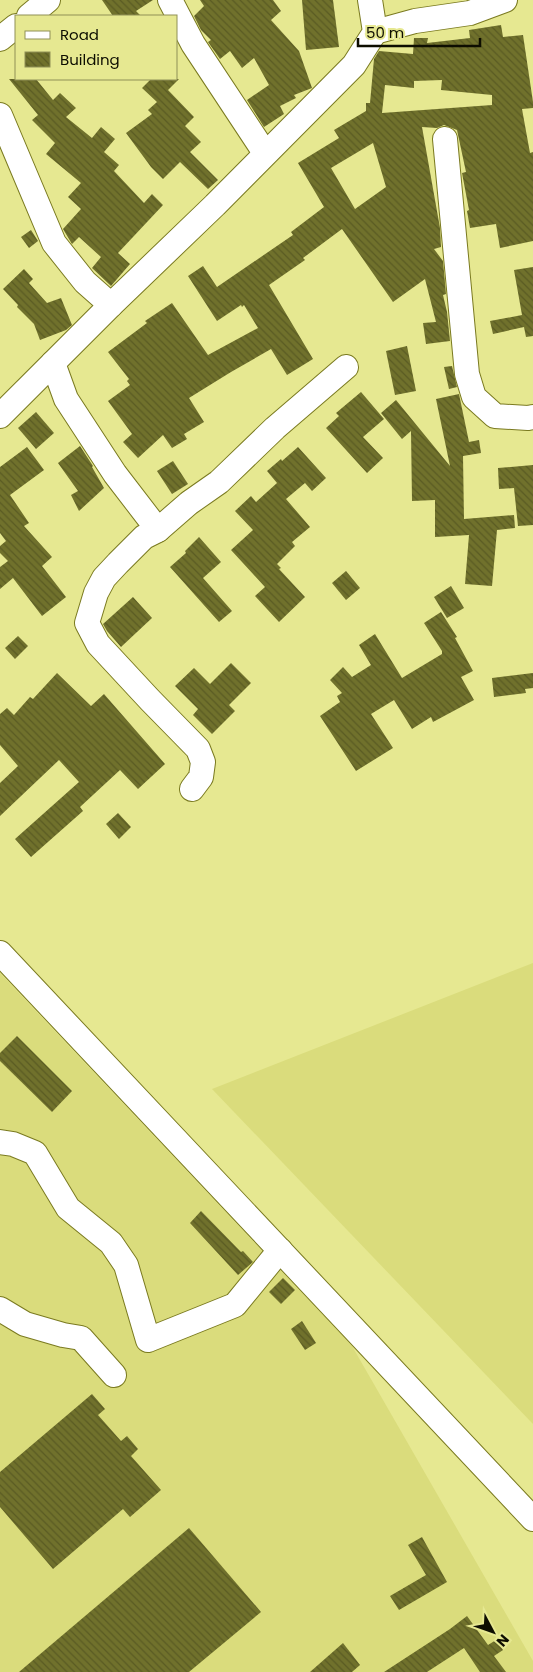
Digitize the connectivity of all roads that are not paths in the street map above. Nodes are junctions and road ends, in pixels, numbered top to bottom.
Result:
1 (48, 0) edge
2 (170, 0) edge
3 (370, 0) edge
4 (505, 0) edge
5 (30, 15) edge
6 (178, 15) edge
7 (178, 15) edge
8 (15, 27) edge
9 (375, 32) junction
10 (0, 39) edge
11 (0, 115) edge
12 (445, 139) dead end
13 (265, 153) junction
14 (111, 305) junction
15 (53, 364) junction
16 (346, 367) dead end
17 (0, 416) edge
18 (533, 417) edge
19 (158, 530) junction
20 (192, 789) dead end
21 (0, 953) edge
22 (0, 1142) edge
23 (280, 1250) junction
24 (0, 1308) edge
25 (114, 1375) dead end
26 (533, 1519) edge

1 - 5 street
2 - 7 street
3 - 9 street
4 - 9 street
6 - 13 street
8 - 10 street
9 - 13 street
11 - 14 street
12 - 18 street
13 - 14 street
14 - 15 street
15 - 17 street
15 - 19 street
16 - 19 street
19 - 20 street
21 - 23 street
22 - 23 street
23 - 26 street
24 - 25 street

